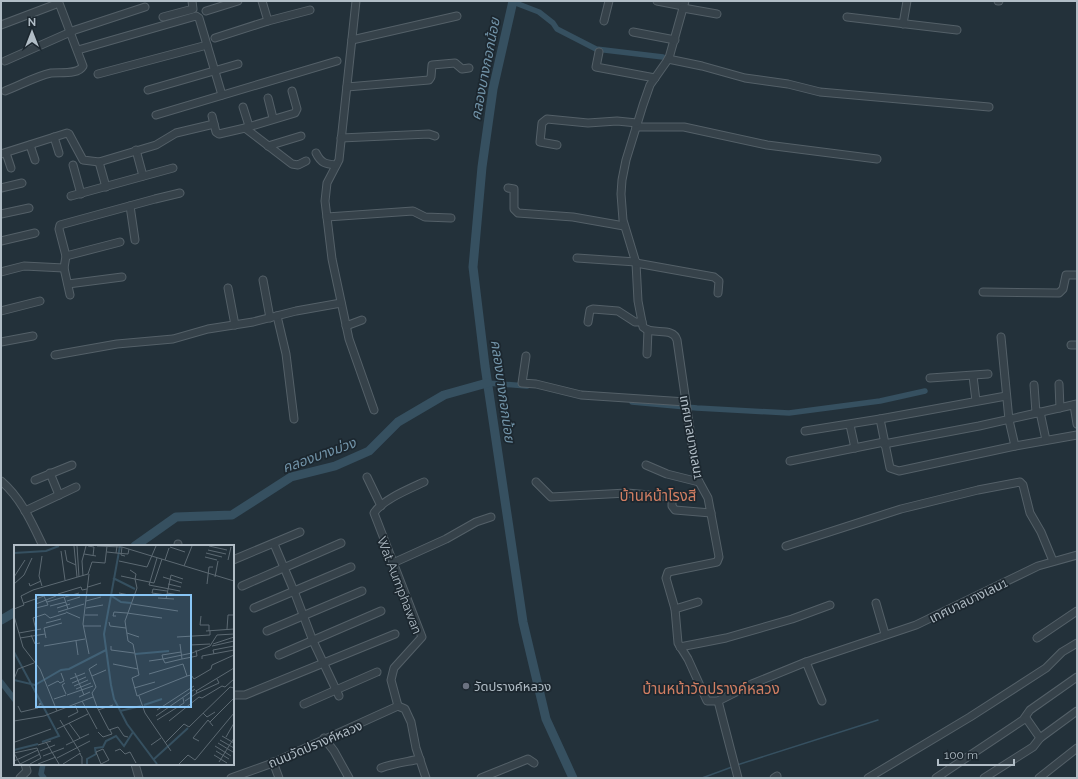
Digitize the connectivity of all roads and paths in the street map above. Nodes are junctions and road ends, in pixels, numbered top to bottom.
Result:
1 (192, 1) edge
2 (238, 1) edge
3 (262, 1) edge
4 (356, 1) edge
5 (608, 1) edge
6 (657, 1) edge
7 (903, 1) edge
8 (907, 1) edge
9 (684, 5) edge
10 (145, 7) dead end
11 (310, 10) dead end
12 (206, 11) dead end
13 (718, 14) dead end
14 (457, 16) dead end
15 (163, 17) dead end
16 (847, 17) dead end
17 (268, 20) junction
18 (604, 20) dead end
19 (903, 24) junction
20 (1, 25) edge
21 (957, 30) dead end
22 (633, 32) dead end
23 (71, 33) junction
24 (215, 38) dead end
25 (352, 40) junction
26 (675, 40) junction
27 (207, 46) junction
28 (78, 50) junction
29 (599, 52) dead end
30 (668, 58) junction
31 (5, 60) dead end
32 (336, 61) dead end
33 (238, 64) dead end
34 (470, 68) dead end
35 (215, 71) junction
36 (98, 74) dead end
37 (655, 78) junction
38 (347, 87) junction
39 (148, 90) dead end
40 (4, 91) dead end
41 (292, 91) dead end
42 (222, 95) junction
43 (268, 98) dead end
44 (243, 107) dead end
45 (989, 107) dead end
46 (156, 115) dead end
47 (273, 118) junction
48 (637, 125) junction
49 (247, 127) junction
50 (301, 136) dead end
51 (435, 136) dead end
52 (54, 137) junction
53 (341, 138) junction
54 (557, 144) dead end
55 (30, 145) junction
56 (268, 146) junction
57 (136, 150) junction
58 (4, 153) edge
59 (59, 153) dead end
60 (316, 154) dead end
61 (877, 159) dead end
62 (35, 160) dead end
63 (306, 161) dead end
64 (99, 162) junction
65 (73, 165) dead end
66 (336, 165) junction
67 (11, 168) dead end
68 (173, 168) dead end
69 (143, 176) junction
70 (22, 183) dead end
71 (106, 186) junction
72 (1, 188) edge
73 (508, 188) dead end
74 (180, 193) dead end
75 (81, 194) junction
76 (71, 196) dead end
77 (130, 206) junction
78 (29, 208) dead end
79 (1, 214) edge
80 (327, 217) junction
81 (451, 218) dead end
82 (624, 226) junction
83 (35, 233) dead end
84 (1, 240) edge
85 (135, 240) dead end
86 (120, 242) dead end
87 (66, 256) junction
88 (577, 258) dead end
89 (636, 262) junction
90 (60, 267) junction
91 (1, 272) edge
92 (1077, 275) edge
93 (122, 277) dead end
94 (263, 280) dead end
95 (68, 284) junction
96 (228, 288) dead end
97 (718, 292) dead end
98 (983, 292) dead end
99 (70, 296) dead end
100 (40, 301) dead end
101 (341, 303) junction
102 (1, 311) edge
103 (273, 317) junction
104 (362, 320) dead end
105 (588, 322) dead end
106 (642, 322) junction
107 (235, 325) junction
108 (346, 326) junction
109 (648, 330) junction
110 (33, 336) dead end
111 (1002, 337) dead end
112 (1, 342) edge
113 (647, 354) dead end
114 (55, 355) dead end
115 (526, 356) dead end
116 (988, 374) dead end
117 (973, 376) junction
118 (930, 378) dead end
119 (1059, 384) dead end
120 (1034, 385) dead end
121 (1006, 396) junction
122 (976, 401) junction
123 (686, 405) junction
124 (1075, 405) edge
125 (1060, 408) junction
126 (374, 410) dead end
127 (1038, 413) junction
128 (294, 419) dead end
129 (880, 419) junction
130 (1009, 420) junction
131 (1077, 424) edge
132 (850, 425) junction
133 (805, 431) dead end
134 (1077, 435) edge
135 (1046, 440) junction
136 (884, 443) junction
137 (1015, 446) junction
138 (855, 448) junction
139 (790, 461) dead end
140 (72, 465) dead end
141 (646, 465) dead end
142 (50, 473) junction
143 (367, 477) dead end
144 (35, 480) dead end
145 (1, 481) edge
146 (424, 482) dead end
147 (536, 482) dead end
148 (699, 482) junction
149 (76, 487) dead end
150 (59, 495) junction
151 (381, 506) junction
152 (25, 511) junction
153 (711, 513) junction
154 (490, 517) dead end
155 (300, 532) dead end
156 (341, 543) dead end
157 (274, 544) junction
158 (42, 545) edge
159 (786, 546) dead end
160 (1077, 555) edge
161 (234, 560) edge
162 (1053, 561) junction
163 (393, 563) junction
164 (284, 566) junction
165 (351, 567) dead end
166 (242, 586) dead end
167 (294, 591) junction
168 (362, 591) dead end
169 (698, 602) dead end
170 (876, 603) dead end
171 (830, 605) dead end
172 (254, 608) dead end
173 (675, 609) junction
174 (381, 610) dead end
175 (1077, 611) edge
176 (302, 616) junction
177 (267, 631) dead end
178 (395, 634) dead end
179 (885, 634) junction
180 (1037, 638) dead end
181 (313, 640) junction
182 (1077, 643) edge
183 (680, 648) junction
184 (279, 655) dead end
185 (806, 662) junction
186 (322, 663) junction
187 (377, 672) dead end
188 (1077, 677) edge
189 (337, 693) junction
190 (234, 695) edge
191 (718, 701) junction
192 (822, 702) dead end
193 (304, 704) dead end
194 (398, 706) junction
195 (1077, 711) edge
196 (1026, 718) junction
197 (324, 738) junction
198 (1040, 738) junction
199 (1077, 748) edge
200 (420, 758) junction
201 (273, 762) junction
202 (534, 763) dead end
203 (25, 765) edge
204 (135, 765) edge
205 (380, 768) dead end
206 (20, 778) edge
207 (139, 778) edge
208 (231, 778) edge
209 (279, 778) edge
210 (349, 778) edge
211 (426, 778) edge
212 (481, 778) edge
213 (738, 778) edge
214 (868, 778) edge
215 (936, 778) edge
216 (984, 778) edge
217 (1039, 778) edge

1 - 15 street
2 - 12 street
3 - 17 street
4 - 25 street
5 - 18 street
6 - 9 street
7 - 8 street
8 - 19 street
9 - 13 street
9 - 26 street
10 - 23 street
11 - 17 street
14 - 25 street
16 - 19 street
17 - 24 street
19 - 21 street
20 - 23 street
22 - 26 street
23 - 28 street
23 - 31 street
25 - 38 street
26 - 30 street
27 - 28 street
27 - 35 street
27 - 36 street
28 - 40 street
29 - 37 street
30 - 37 street
30 - 45 street
32 - 42 street
33 - 35 street
34 - 38 street
35 - 39 street
35 - 42 street
37 - 48 street
38 - 53 street
41 - 47 street
42 - 46 street
43 - 47 street
44 - 49 street
47 - 49 street
48 - 54 street
48 - 61 street
48 - 82 street
49 - 56 street
49 - 57 street
50 - 56 street
51 - 53 street
52 - 55 street
52 - 59 street
52 - 64 street
53 - 66 street
55 - 58 street
55 - 62 street
56 - 63 street
57 - 64 street
57 - 69 street
58 - 67 street
60 - 66 street
64 - 71 street
65 - 75 street
66 - 80 street
68 - 69 street
69 - 71 street
70 - 72 street
71 - 75 street
73 - 82 street
74 - 77 street
75 - 76 street
77 - 85 street
77 - 87 street
78 - 79 street
80 - 81 street
80 - 101 street
82 - 89 street
83 - 84 street
86 - 87 street
87 - 90 street
88 - 89 street
89 - 97 street
89 - 106 street
90 - 91 street
90 - 95 street
92 - 98 street
93 - 95 street
94 - 103 street
95 - 99 street
96 - 107 street
100 - 102 street
101 - 103 street
101 - 108 street
103 - 107 street
103 - 128 street
104 - 108 street
105 - 106 street
106 - 109 street
107 - 114 street
108 - 126 street
109 - 113 street
109 - 123 street, เทศบาลบางเลน1
110 - 112 street
111 - 121 street
115 - 123 street
116 - 117 street
117 - 118 street
117 - 122 street
119 - 125 street
120 - 127 street
121 - 122 street
121 - 130 street
122 - 129 street
123 - 148 street, เทศบาลบางเลน1
124 - 125 street
124 - 131 street
125 - 127 street
127 - 130 street
127 - 135 street
129 - 132 street
129 - 136 street
130 - 136 street
130 - 137 street
132 - 133 street
132 - 138 street
134 - 135 street
135 - 137 street
136 - 137 street
136 - 138 street
138 - 139 street
140 - 142 street
141 - 148 street
142 - 144 street
142 - 150 street
143 - 151 street
145 - 152 street
146 - 151 street
147 - 153 street
148 - 153 street, เทศบาลบางเลน1
149 - 150 street
150 - 152 street
151 - 163 street, Wat Aumphawan
152 - 158 street
153 - 173 street, เทศบาลบางเลน1
154 - 163 street
155 - 157 street
156 - 164 street
157 - 161 street
157 - 164 street
159 - 162 street
160 - 162 street, เทศบาลบางเลน1
162 - 179 street, เทศบาลบางเลน1
163 - 194 street, Wat Aumphawan
164 - 166 street
164 - 167 street
165 - 167 street
167 - 172 street
167 - 176 street
168 - 176 street
169 - 173 street
170 - 179 street
171 - 183 street
173 - 183 street, เทศบาลบางเลน1
174 - 181 street
175 - 180 street
176 - 177 street
176 - 181 street
178 - 186 street
179 - 185 street, เทศบาลบางเลน1
181 - 184 street
181 - 186 street
182 - 214 street
183 - 191 street, เทศบาลบางเลน1
185 - 191 street, เทศบาลบางเลน1
185 - 192 street
186 - 189 street
186 - 190 street
187 - 189 street
188 - 196 street
189 - 193 street
191 - 213 street
194 - 197 street, ถนนวัดปรางค์หลวง
194 - 200 street
195 - 198 street
196 - 198 street
196 - 215 street
197 - 201 street, ถนนวัดปรางค์หลวง
197 - 210 street
198 - 216 street
199 - 217 street
200 - 205 street
200 - 211 street
201 - 208 street, ถนนวัดปรางค์หลวง
201 - 209 street
202 - 212 street
203 - 206 street
204 - 207 street

